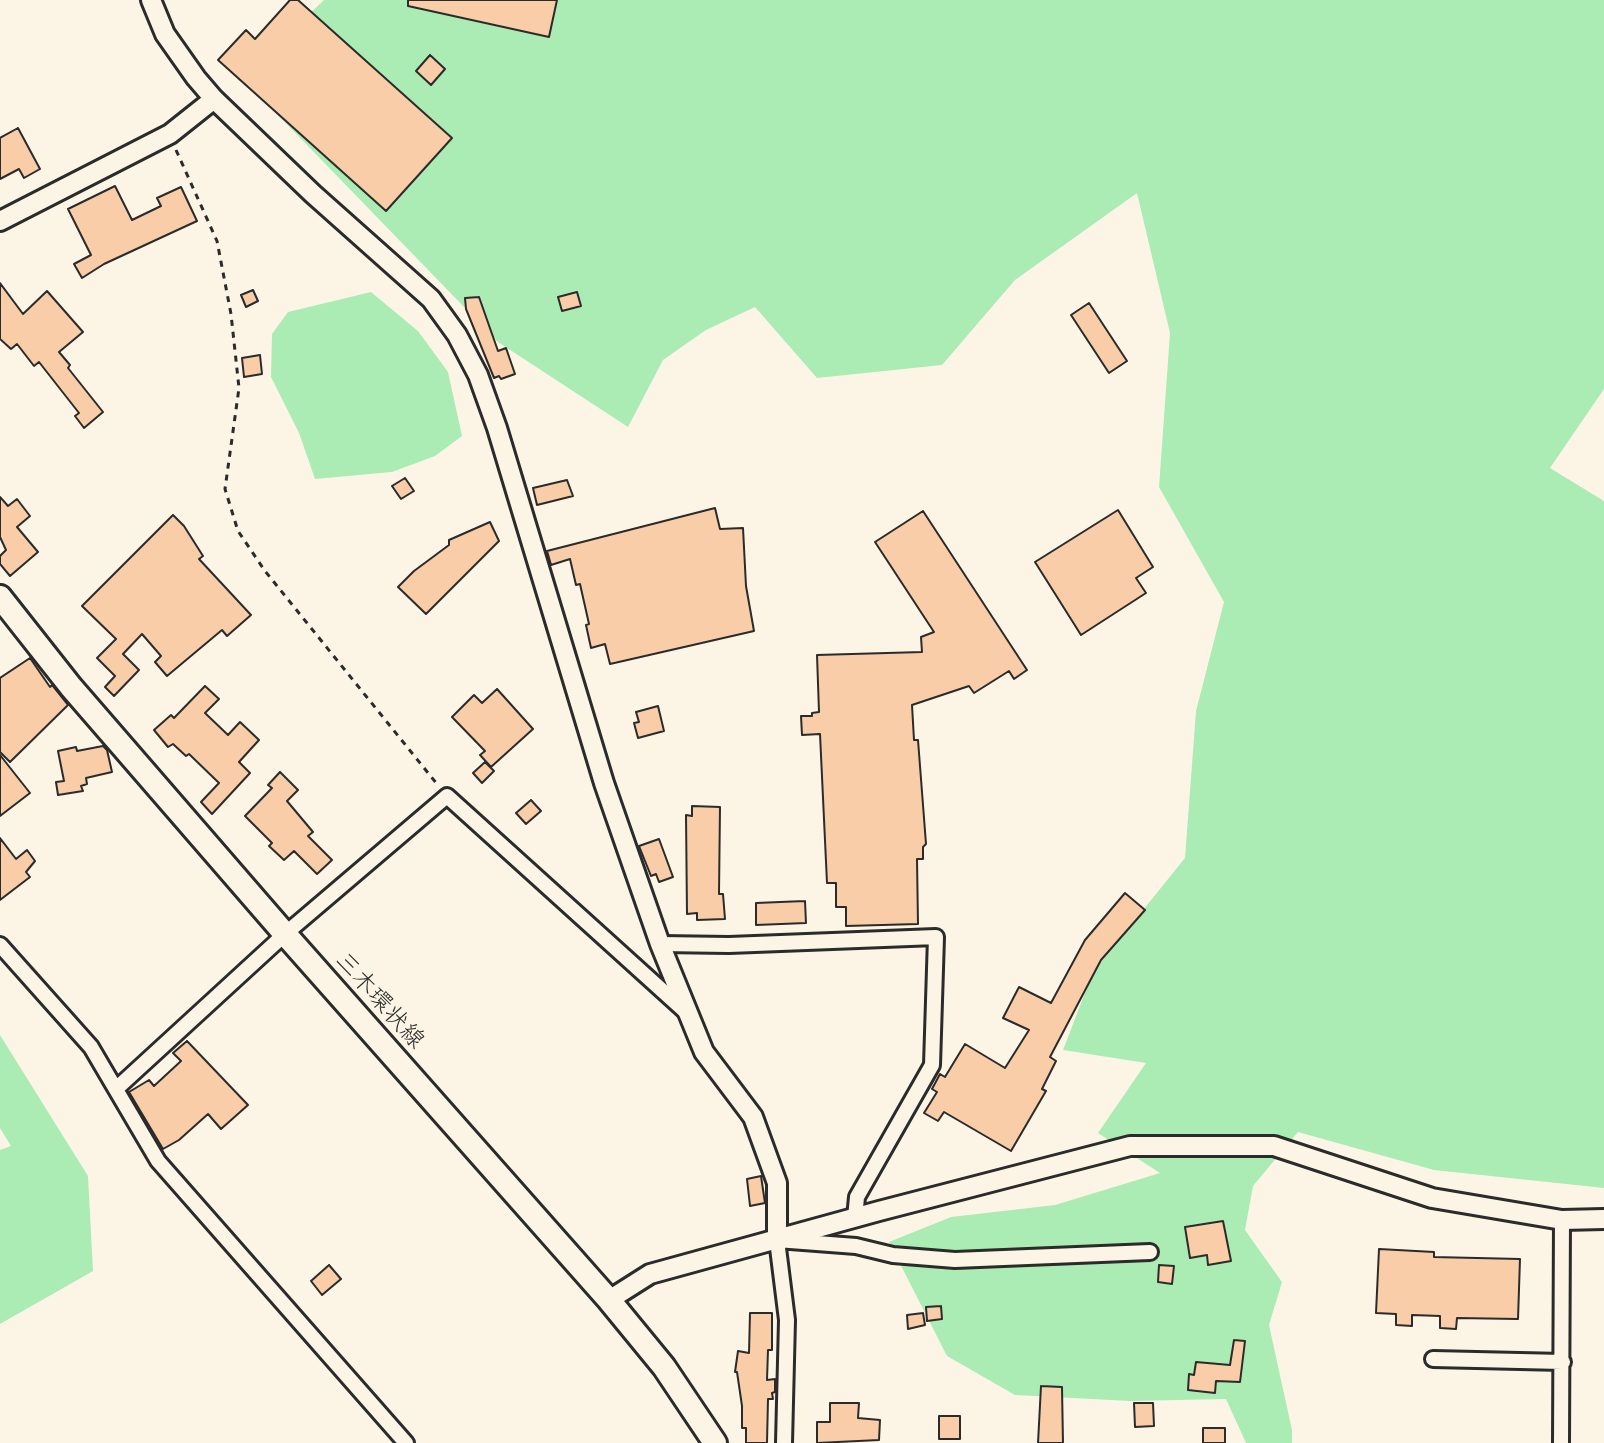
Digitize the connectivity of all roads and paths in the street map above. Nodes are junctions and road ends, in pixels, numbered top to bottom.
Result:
1 (151, 0) edge
2 (214, 99) junction
3 (170, 134) junction
4 (0, 221) edge
5 (0, 597) edge
6 (447, 796) junction
7 (285, 934) junction
8 (660, 944) junction
9 (0, 945) edge
10 (687, 1013) junction
11 (116, 1089) junction
12 (855, 1218) junction
13 (1604, 1219) edge
14 (1562, 1220) junction
15 (777, 1240) junction
16 (1150, 1252) dead end
17 (609, 1300) junction
18 (1433, 1359) dead end
19 (1563, 1362) junction
20 (406, 1443) edge
21 (715, 1443) edge
22 (784, 1443) edge
23 (1561, 1443) edge

1 - 2 street
2 - 3 street
2 - 8 street
3 - 4 street
3 - 6 path
5 - 7 main road, 三木環状線
6 - 7 street
6 - 10 street
7 - 11 street
7 - 17 main road, 三木環状線
8 - 10 street
8 - 12 street
9 - 11 street
10 - 15 street
11 - 20 street
12 - 14 street
12 - 15 street
13 - 14 street
14 - 19 street
15 - 16 street
15 - 17 street
15 - 22 street
17 - 21 main road, 三木環状線
18 - 19 street
19 - 23 street

